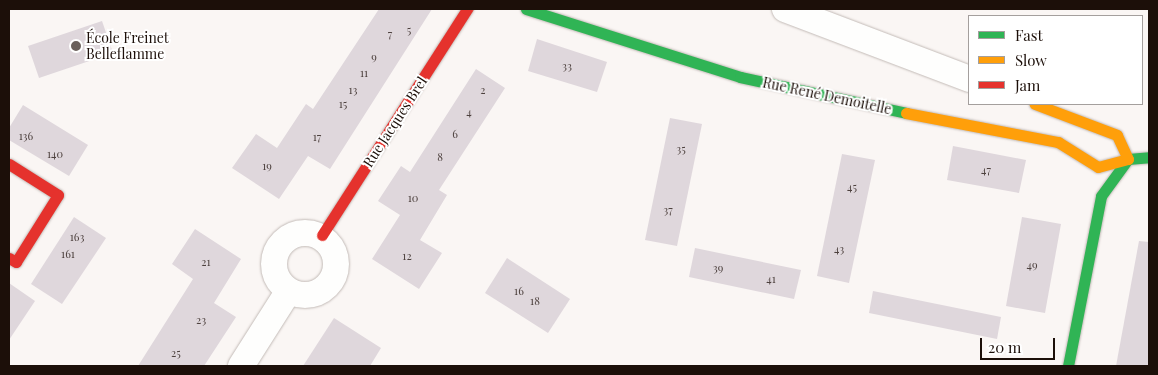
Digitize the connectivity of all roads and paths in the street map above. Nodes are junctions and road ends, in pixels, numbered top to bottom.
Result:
1 (467, 9) edge
2 (526, 9) edge
3 (785, 9) edge
4 (968, 79) edge
5 (1038, 105) edge
6 (1149, 157) edge
7 (1128, 159) junction
8 (9, 164) edge
9 (322, 236) junction
10 (9, 258) edge
11 (288, 292) junction
12 (241, 366) edge
13 (1068, 366) edge

1 - 9 street, Rue Jacques Brel
2 - 7 street, Rue René Demoitelle
3 - 4 street
5 - 7 street
6 - 7 street, Rue René Demoitelle
7 - 13 street
8 - 10 street
9 - 11 street
9 - 11 street
11 - 12 street

